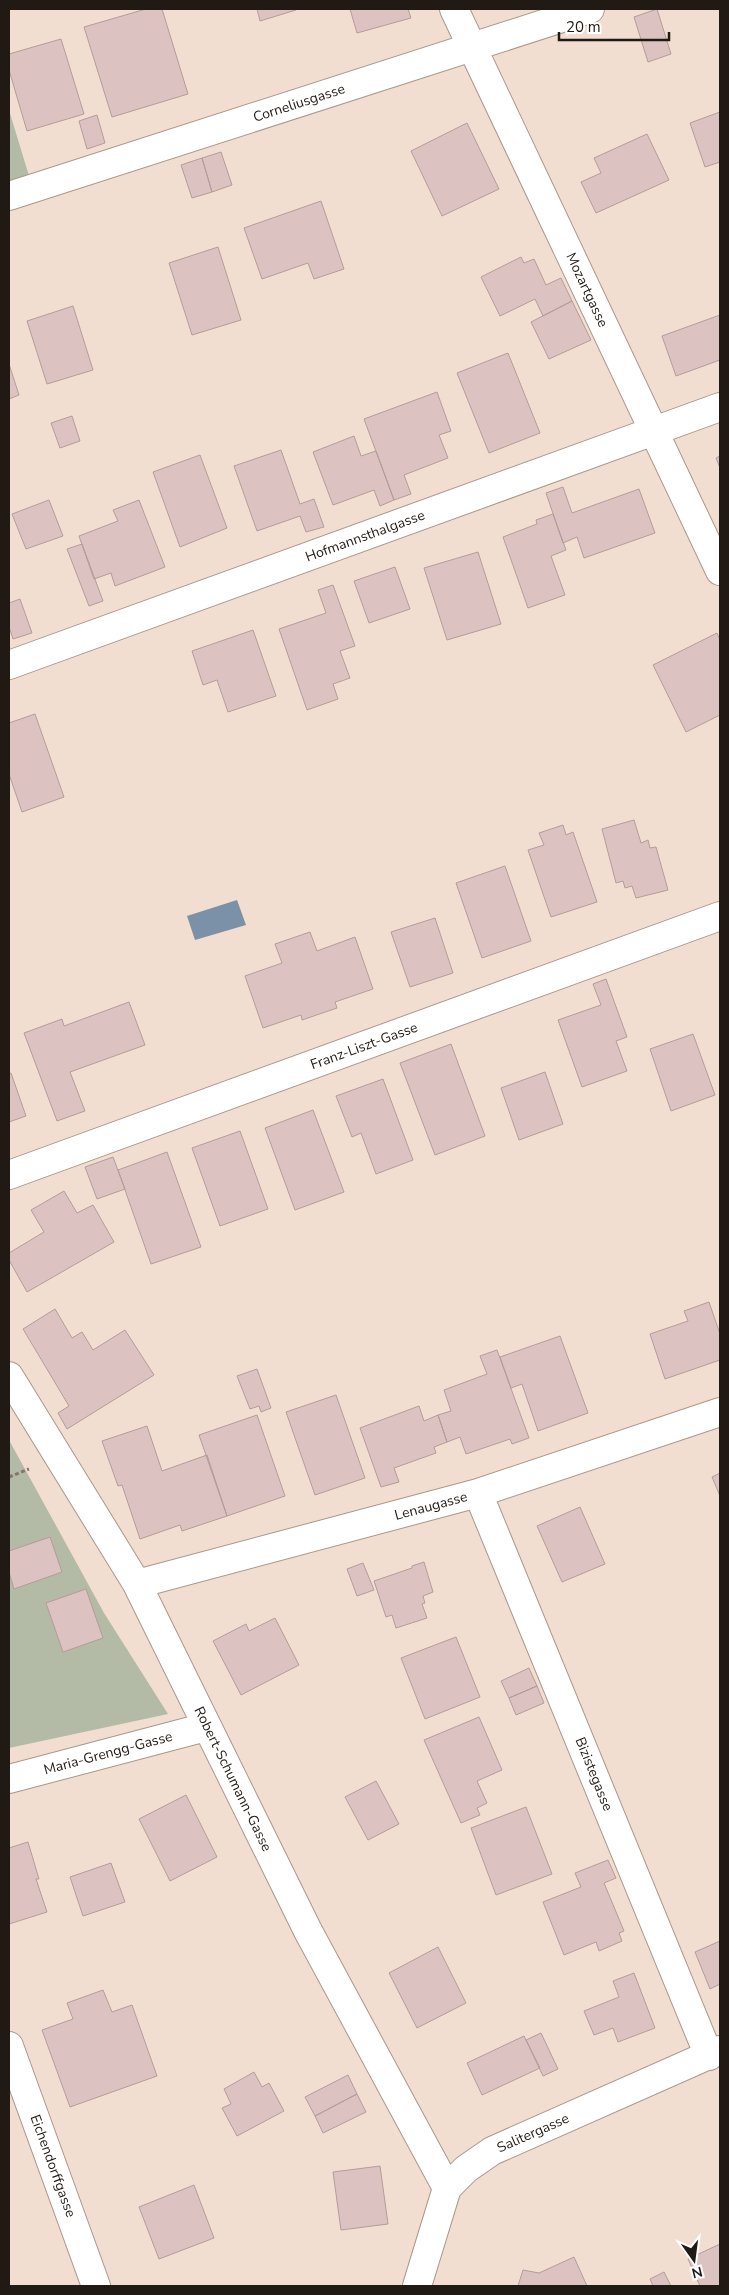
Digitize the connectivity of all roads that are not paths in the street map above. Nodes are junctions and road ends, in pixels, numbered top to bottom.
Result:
1 (454, 9) edge
2 (590, 9) edge
3 (472, 47) junction
4 (9, 196) edge
5 (720, 407) edge
6 (653, 431) junction
7 (720, 571) edge
8 (9, 666) edge
9 (720, 916) edge
10 (9, 1175) edge
11 (9, 1376) edge
12 (720, 1412) edge
13 (478, 1493) junction
14 (137, 1584) junction
15 (206, 1727) junction
16 (9, 1779) edge
17 (9, 2046) edge
18 (715, 2053) edge
19 (447, 2188) junction
20 (96, 2286) edge
21 (417, 2286) edge

1 - 3 street, Mozartgasse
2 - 3 street, Corneliusgasse
3 - 4 street, Corneliusgasse
3 - 6 street, Mozartgasse
5 - 6 street, Hofmannsthalgasse
6 - 7 street, Mozartgasse
6 - 8 street, Hofmannsthalgasse
9 - 10 street, Franz-Liszt-Gasse
11 - 14 street, Robert-Schumann-Gasse
12 - 13 street, Lenaugasse
13 - 14 street, Lenaugasse
13 - 18 street, Bizistegasse
14 - 15 street, Robert-Schumann-Gasse
15 - 16 street, Maria-Grengg-Gasse
15 - 19 street, Robert-Schumann-Gasse
17 - 20 street, Eichendorffgasse
18 - 19 street, Salitergasse
19 - 21 street, Salitergasse

